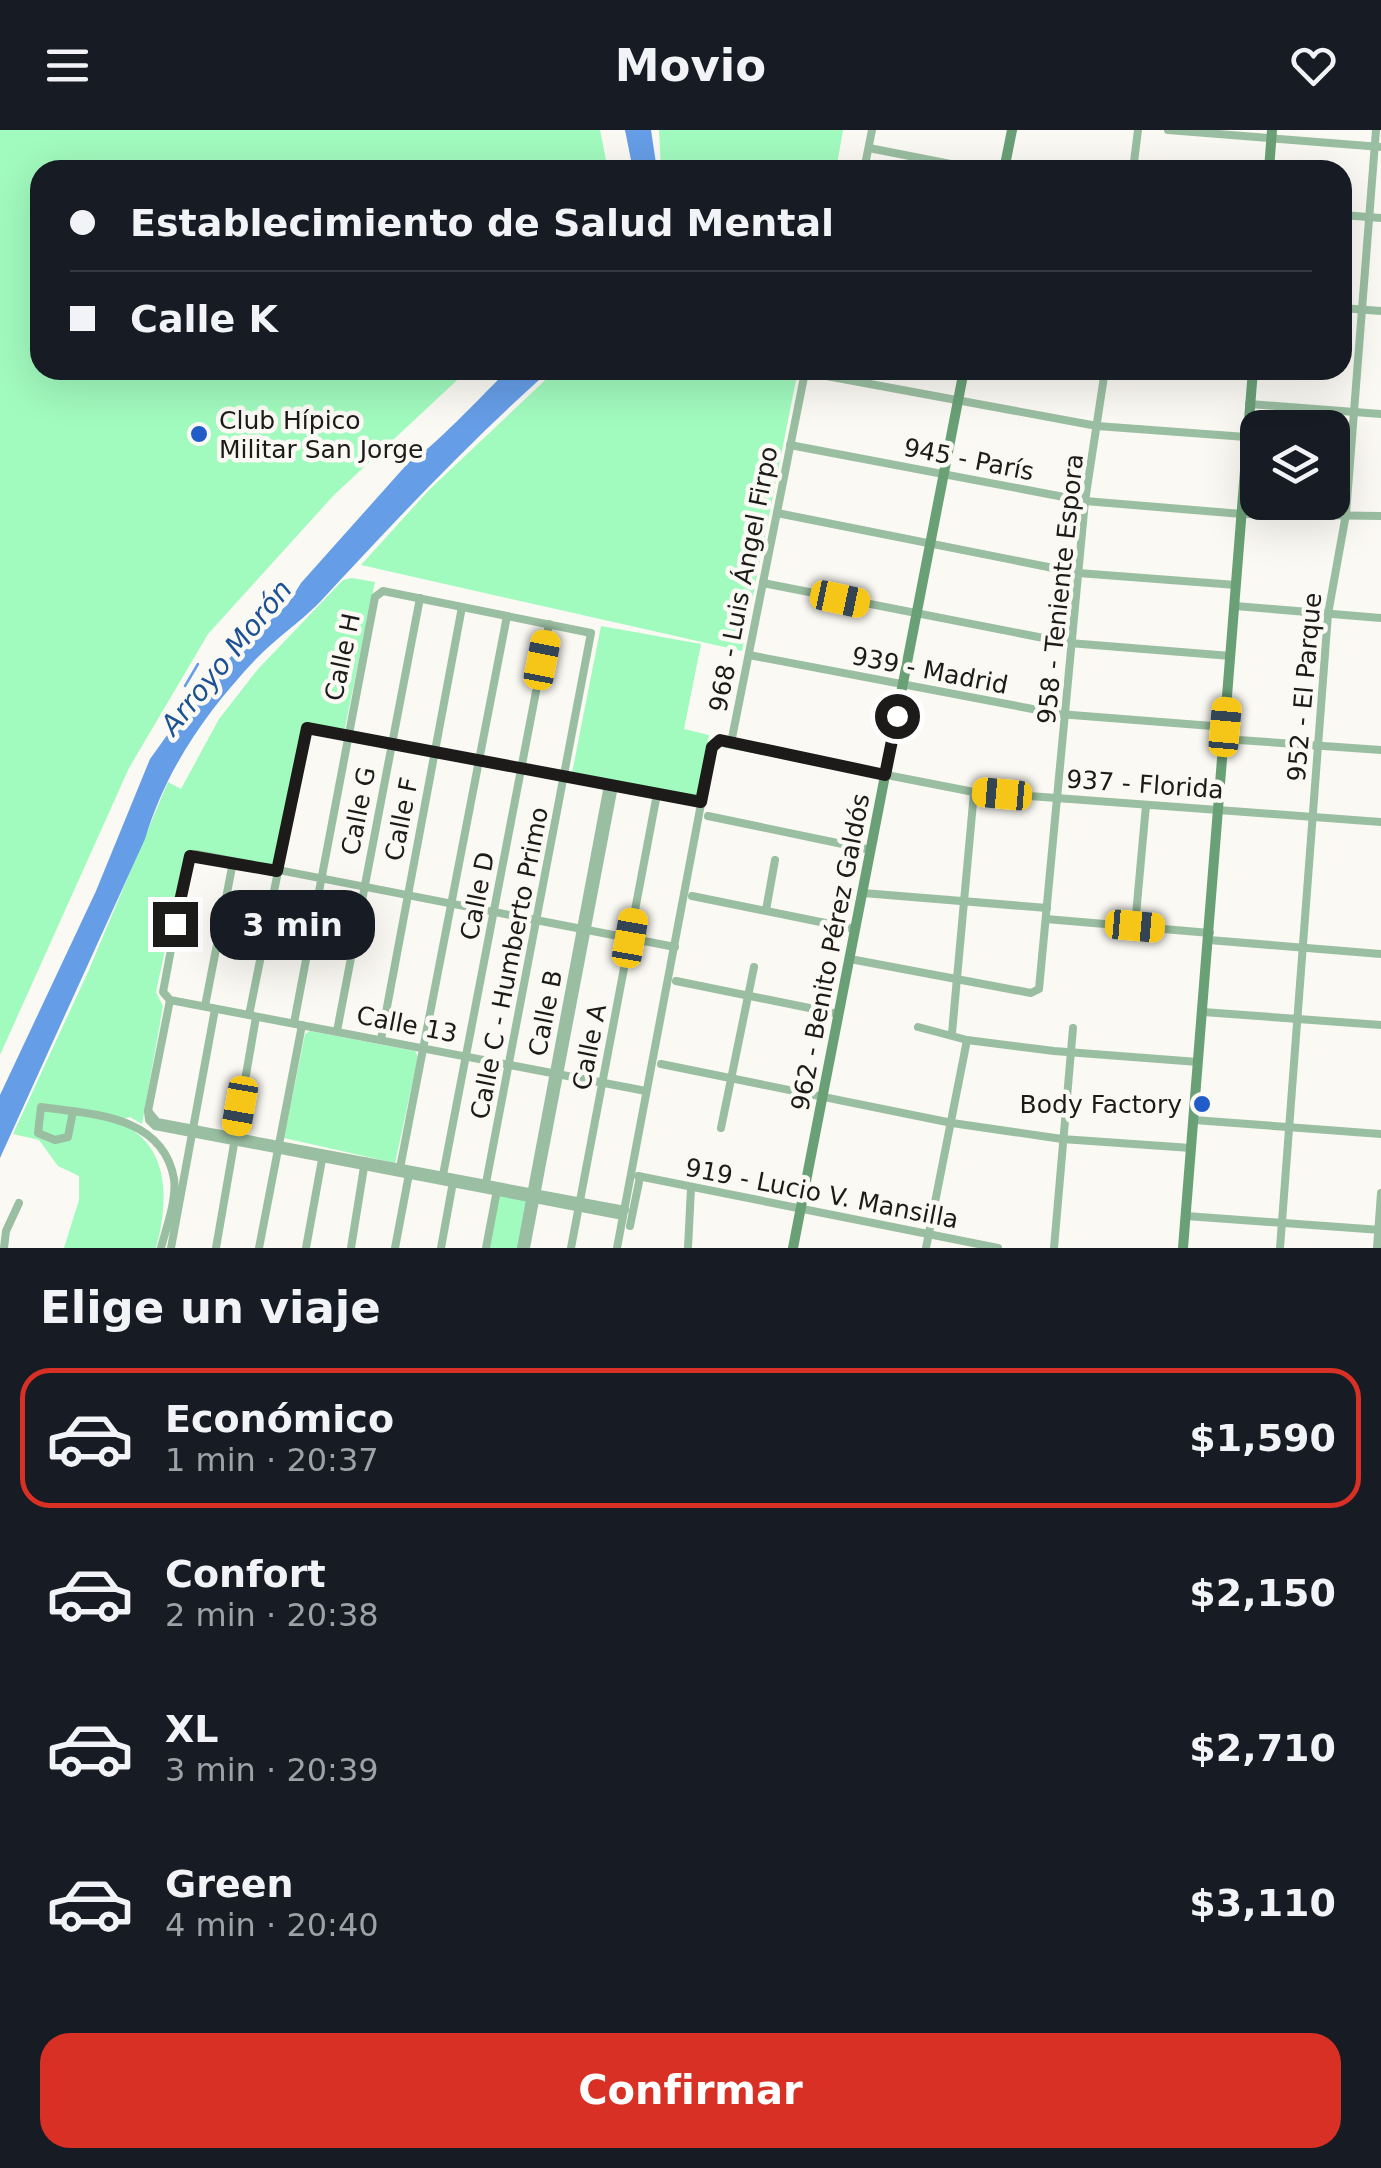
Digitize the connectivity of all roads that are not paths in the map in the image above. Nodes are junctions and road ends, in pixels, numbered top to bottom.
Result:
1 (872, 130) edge
2 (1012, 130) edge
3 (1138, 130) edge
4 (1168, 130) edge
5 (1376, 130) edge
6 (1272, 134) edge
7 (1378, 147) edge
8 (868, 148) junction
9 (866, 160) edge
10 (930, 160) edge
11 (1006, 160) edge
12 (1134, 160) edge
13 (1270, 160) edge
14 (1352, 216) edge
15 (1369, 217) junction
16 (1381, 218) edge
17 (1352, 309) edge
18 (1362, 310) junction
19 (1381, 311) edge
20 (803, 380) edge
21 (863, 380) edge
22 (962, 380) edge
23 (1104, 380) edge
24 (1252, 380) edge
25 (958, 400) junction
26 (1249, 404) junction
27 (1248, 410) edge
28 (1354, 412) junction
29 (1381, 414) edge
30 (1097, 426) junction
31 (1240, 437) edge
32 (790, 445) junction
33 (1350, 463) edge
34 (944, 474) junction
35 (1085, 501) junction
36 (777, 513) junction
37 (1240, 514) edge
38 (1350, 514) edge
39 (1381, 516) edge
40 (1241, 520) edge
41 (1345, 520) edge
42 (930, 545) junction
43 (1078, 573) junction
44 (763, 583) junction
45 (1236, 585) junction
46 (420, 598) junction
47 (1234, 606) junction
48 (462, 607) junction
49 (1328, 614) junction
50 (917, 615) junction
51 (507, 616) junction
52 (1381, 618) edge
53 (549, 624) junction
54 (1074, 644) junction
55 (749, 655) junction
56 (1231, 656) junction
57 (903, 686) junction
58 (1068, 715) junction
59 (1225, 733) junction
60 (347, 734) junction
61 (732, 742) junction
62 (391, 743) junction
63 (1318, 744) junction
64 (1381, 750) edge
65 (435, 752) junction
66 (479, 760) junction
67 (522, 768) junction
68 (885, 775) junction
69 (565, 776) junction
70 (611, 786) junction
71 (974, 792) junction
72 (656, 794) junction
73 (1057, 798) junction
74 (701, 802) junction
75 (1146, 805) junction
76 (1218, 809) junction
77 (708, 816) dead end
78 (1312, 817) junction
79 (1381, 822) edge
80 (871, 850) junction
81 (775, 860) dead end
82 (233, 862) junction
83 (277, 871) junction
84 (320, 879) junction
85 (364, 887) junction
86 (863, 894) junction
87 (407, 896) junction
88 (692, 896) dead end
89 (965, 902) junction
90 (450, 904) junction
91 (1047, 908) junction
92 (766, 910) junction
93 (494, 912) junction
94 (538, 920) junction
95 (1046, 920) junction
96 (1135, 926) junction
97 (585, 929) junction
98 (855, 929) junction
99 (1209, 936) junction
100 (630, 938) junction
101 (674, 947) junction
102 (1302, 948) junction
103 (1381, 954) edge
104 (850, 959) junction
105 (754, 967) dead end
106 (959, 979) junction
107 (676, 981) dead end
108 (749, 996) junction
109 (170, 1000) junction
110 (210, 1008) junction
111 (1203, 1012) junction
112 (839, 1014) junction
113 (253, 1016) junction
114 (1297, 1020) junction
115 (298, 1024) junction
116 (1381, 1026) edge
117 (918, 1027) dead end
118 (1073, 1028) dead end
119 (336, 1031) junction
120 (952, 1033) junction
121 (381, 1039) junction
122 (967, 1040) junction
123 (423, 1048) junction
124 (1070, 1052) junction
125 (467, 1057) junction
126 (1198, 1062) junction
127 (661, 1064) dead end
128 (509, 1065) junction
129 (557, 1074) junction
130 (732, 1079) junction
131 (603, 1082) junction
132 (646, 1091) junction
133 (822, 1097) junction
134 (73, 1112) junction
135 (1194, 1120) junction
136 (952, 1123) junction
137 (1289, 1127) junction
138 (721, 1128) dead end
139 (192, 1130) junction
140 (1381, 1134) edge
141 (235, 1138) junction
142 (1062, 1139) junction
143 (279, 1147) junction
144 (1191, 1148) junction
145 (323, 1156) junction
146 (364, 1163) junction
147 (406, 1171) junction
148 (450, 1179) junction
149 (486, 1183) junction
150 (497, 1188) junction
151 (692, 1188) junction
152 (1381, 1194) edge
153 (534, 1195) junction
154 (19, 1204) dead end
155 (580, 1204) junction
156 (800, 1210) junction
157 (624, 1213) junction
158 (1186, 1216) junction
159 (1282, 1224) junction
160 (630, 1226) dead end
161 (1380, 1230) edge
162 (929, 1234) junction
163 (4, 1248) edge
164 (161, 1248) edge
165 (171, 1248) edge
166 (216, 1248) edge
167 (260, 1248) edge
168 (306, 1248) edge
169 (351, 1248) edge
170 (395, 1248) edge
171 (441, 1248) edge
172 (486, 1248) edge
173 (524, 1248) edge
174 (571, 1248) edge
175 (617, 1248) edge
176 (688, 1248) edge
177 (793, 1248) edge
178 (926, 1248) edge
179 (998, 1248) edge
180 (1054, 1248) edge
181 (1184, 1248) edge
182 (1280, 1248) edge
183 (1377, 1248) edge

1 - 8 street
2 - 11 main road
3 - 12 street
4 - 6 street
5 - 7 street, 952 - El Parque
6 - 7 street
6 - 13 main road
7 - 15 street, 952 - El Parque
8 - 9 street
8 - 10 street
14 - 15 street
15 - 16 street
15 - 18 street, 952 - El Parque
17 - 18 street
18 - 19 street
18 - 28 street, 952 - El Parque
20 - 32 street, 968 - Luis Ángel Firpo
21 - 25 street
22 - 25 main road, 962 - Benito Pérez Galdós
23 - 30 street, 958 - Teniente Espora
24 - 26 main road
25 - 30 street
25 - 34 main road, 962 - Benito Pérez Galdós
26 - 27 main road
26 - 28 street
28 - 29 street
28 - 33 street, 952 - El Parque
30 - 31 street
30 - 35 street, 958 - Teniente Espora
32 - 34 street, 945 - París
32 - 36 street, 968 - Luis Ángel Firpo
34 - 35 street, 945 - París
34 - 42 main road, 962 - Benito Pérez Galdós
35 - 37 street, 945 - París
35 - 43 street, 958 - Teniente Espora
36 - 42 street
36 - 44 street, 968 - Luis Ángel Firpo
38 - 39 street, 945 - París
40 - 45 main road
41 - 49 street, 952 - El Parque
42 - 43 street
42 - 50 main road, 962 - Benito Pérez Galdós
43 - 45 street
43 - 54 street, 958 - Teniente Espora
44 - 50 street
44 - 55 street, 968 - Luis Ángel Firpo
45 - 47 main road
46 - 48 street
46 - 60 street, Calle H
46 - 62 street, Calle G
47 - 49 street
47 - 56 main road
48 - 51 street
48 - 65 street, Calle F
49 - 52 street
49 - 63 street, 952 - El Parque
50 - 54 street
50 - 57 main road, 962 - Benito Pérez Galdós
51 - 53 street
51 - 66 street
53 - 67 street, Calle D
53 - 69 street, Calle C - Humberto Primo
54 - 56 street
54 - 58 street, 958 - Teniente Espora
55 - 57 street, 939 - Madrid
55 - 61 street, 968 - Luis Ángel Firpo
56 - 59 main road
57 - 58 street, 939 - Madrid
57 - 68 main road, 962 - Benito Pérez Galdós
58 - 59 street, 939 - Madrid
58 - 73 street, 958 - Teniente Espora
59 - 63 street, 939 - Madrid
59 - 76 main road
60 - 62 street
60 - 83 street
60 - 84 street, Calle H
61 - 68 street, 937 - Florida
61 - 74 street, 968 - Luis Ángel Firpo
62 - 65 street
62 - 85 street, Calle G
63 - 64 street, 939 - Madrid
63 - 78 street, 952 - El Parque
65 - 66 street
65 - 87 street, Calle F
66 - 67 street
66 - 90 street
67 - 69 street
67 - 93 street, Calle D
68 - 71 street, 937 - Florida
68 - 80 main road, 962 - Benito Pérez Galdós
69 - 70 street
69 - 94 street, Calle C - Humberto Primo
70 - 72 street
70 - 97 street, Calle B
71 - 73 street, 937 - Florida
71 - 89 street
72 - 74 street
72 - 100 street, Calle A
73 - 75 street, 937 - Florida
73 - 91 street, 958 - Teniente Espora
74 - 101 street, 968 - Luis Ángel Firpo
75 - 76 street, 937 - Florida
75 - 96 street
76 - 78 street, 937 - Florida
76 - 99 main road
77 - 80 street
78 - 79 street, 937 - Florida
78 - 102 street, 952 - El Parque
80 - 86 main road, 962 - Benito Pérez Galdós
81 - 92 street
82 - 83 street
82 - 109 street
82 - 110 street
83 - 84 street
83 - 113 street
84 - 85 street
84 - 115 street, Calle H
85 - 87 street
85 - 119 street, Calle G
86 - 89 street
86 - 98 main road, 962 - Benito Pérez Galdós
87 - 90 street
87 - 121 street, Calle F
88 - 92 street
89 - 91 street
89 - 106 street
90 - 93 street
90 - 123 street
91 - 95 street, 958 - Teniente Espora
92 - 98 street
93 - 94 street
93 - 125 street, Calle D
94 - 97 street
94 - 128 street, Calle C - Humberto Primo
95 - 96 street
95 - 106 street, 958 - Teniente Espora
96 - 99 street
97 - 100 street
97 - 129 street, Calle B
98 - 104 main road, 962 - Benito Pérez Galdós
99 - 102 street
99 - 111 main road
100 - 101 street
100 - 131 street, Calle A
101 - 132 street, 968 - Luis Ángel Firpo
102 - 103 street
102 - 114 street, 952 - El Parque
104 - 106 street
104 - 112 main road, 962 - Benito Pérez Galdós
105 - 108 street
106 - 120 street
107 - 108 street
108 - 112 street
108 - 130 street
109 - 110 street, Calle 13
109 - 139 street
110 - 113 street, Calle 13
110 - 139 street
111 - 114 street
111 - 126 main road
112 - 133 main road, 962 - Benito Pérez Galdós
113 - 115 street, Calle 13
113 - 141 street
114 - 116 street
114 - 137 street, 952 - El Parque
115 - 119 street, Calle 13
115 - 143 street, Calle H
117 - 120 street
118 - 124 street
119 - 121 street, Calle 13
120 - 122 street
121 - 123 street, Calle 13
122 - 124 street
122 - 136 street
123 - 125 street, Calle 13
123 - 147 street
124 - 126 street
124 - 142 street
125 - 128 street, Calle 13
125 - 148 street, Calle D
126 - 135 main road
127 - 130 street
128 - 129 street, Calle 13
128 - 149 street, Calle C - Humberto Primo
129 - 131 street, Calle 13
129 - 153 street, Calle B
130 - 133 street
130 - 138 street
131 - 132 street, Calle 13
131 - 155 street, Calle A
132 - 157 street, 968 - Luis Ángel Firpo
133 - 136 street
133 - 156 main road, 962 - Benito Pérez Galdós
134 - 134 street
134 - 164 street
135 - 137 street
135 - 144 main road
136 - 142 street
136 - 162 street
137 - 140 street
137 - 159 street, 952 - El Parque
139 - 141 street
139 - 165 street
141 - 143 street
141 - 166 street
142 - 144 street
142 - 180 street
143 - 145 street
143 - 167 street, Calle H
144 - 158 main road
145 - 146 street
145 - 168 street
146 - 147 street
146 - 169 street
147 - 148 street
147 - 170 street
148 - 149 street
148 - 150 street
148 - 171 street, Calle D
149 - 150 street
150 - 153 street
150 - 172 street
151 - 156 street, 919 - Lucio V. Mansilla
151 - 160 street, 919 - Lucio V. Mansilla
151 - 176 street
152 - 161 street
153 - 155 street
153 - 173 street, Calle B
154 - 163 street
155 - 157 street
155 - 174 street, Calle A
156 - 162 street, 919 - Lucio V. Mansilla
156 - 177 main road, 962 - Benito Pérez Galdós
157 - 175 street, 968 - Luis Ángel Firpo
158 - 159 street
158 - 181 main road
159 - 161 street
159 - 182 street, 952 - El Parque
161 - 183 street
162 - 178 street
162 - 179 street, 919 - Lucio V. Mansilla

